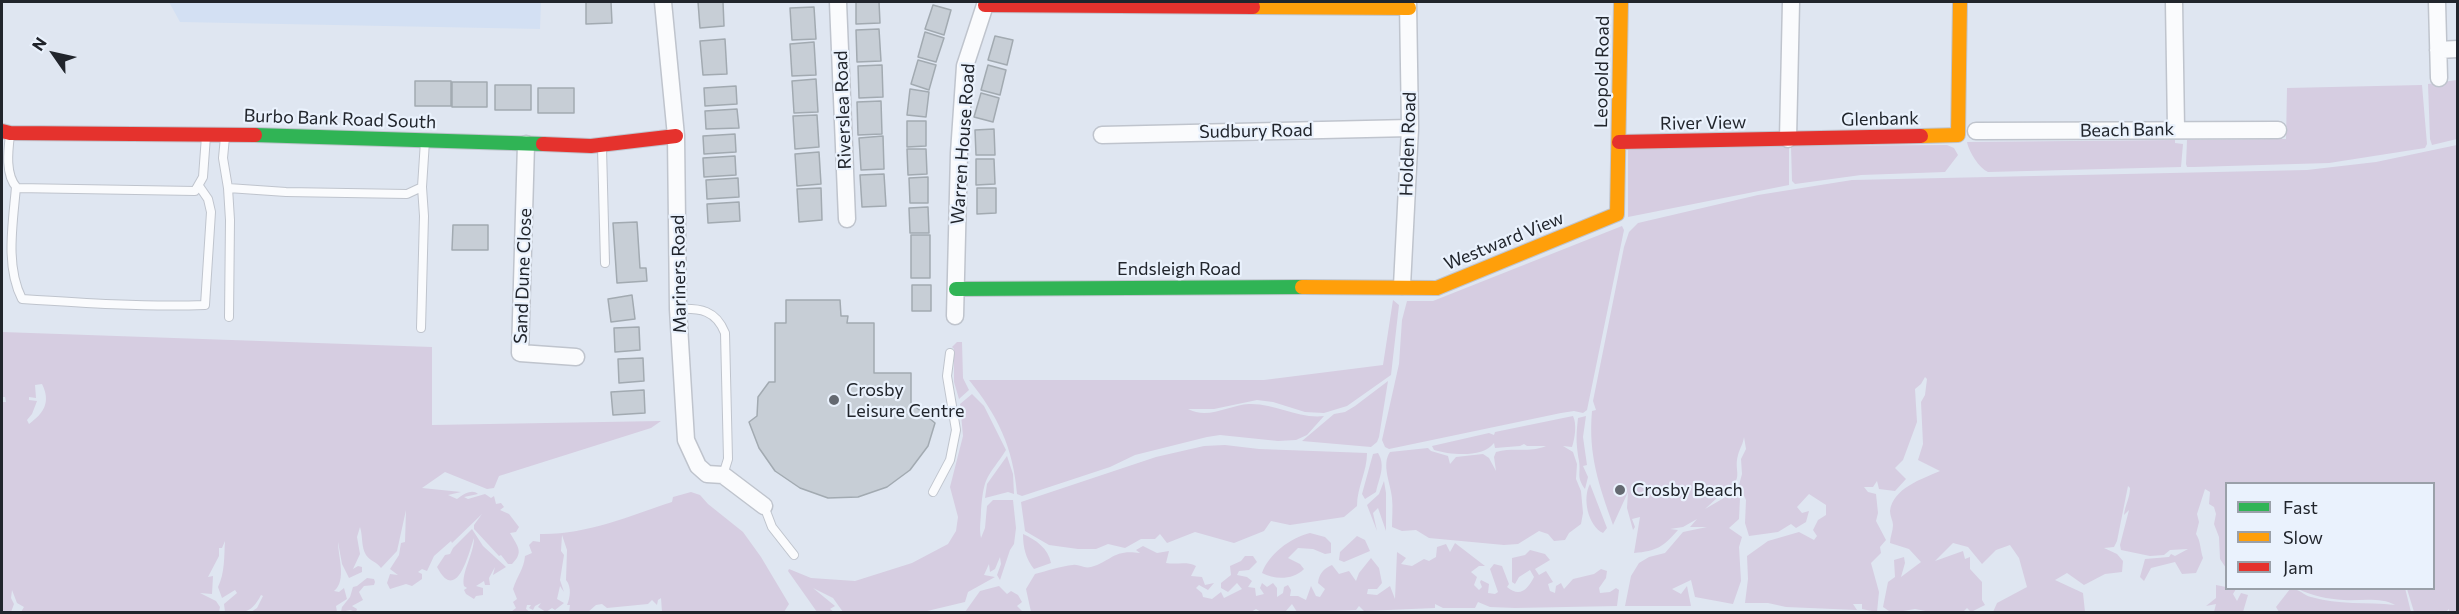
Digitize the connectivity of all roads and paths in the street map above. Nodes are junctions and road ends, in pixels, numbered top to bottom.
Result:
1 (663, 2) edge
2 (838, 2) edge
3 (1621, 2) edge
4 (1791, 2) edge
5 (1960, 2) edge
6 (2174, 2) edge
7 (2437, 2) edge
8 (985, 3) edge
9 (1285, 4) edge
10 (1408, 5) edge
11 (2457, 49) edge
12 (2438, 50) junction
13 (2439, 78) dead end
14 (1410, 128) junction
15 (2176, 129) junction
16 (2278, 130) dead end
17 (1976, 131) dead end
18 (6, 132) edge
19 (206, 133) junction
20 (226, 133) junction
21 (1102, 135) dead end
22 (676, 136) junction
23 (1788, 139) junction
24 (424, 140) junction
25 (1619, 142) junction
26 (526, 144) junction
27 (602, 145) junction
28 (199, 186) junction
29 (16, 187) junction
30 (422, 187) junction
31 (228, 188) junction
32 (1617, 214) joint
33 (847, 219) dead end
34 (605, 263) dead end
35 (1402, 286) junction
36 (956, 289) junction
37 (678, 309) junction
38 (955, 316) dead end
39 (229, 317) dead end
40 (421, 328) dead end
41 (950, 353) dead end
42 (576, 357) dead end
43 (723, 475) junction
44 (933, 492) dead end
45 (764, 506) joint
46 (794, 555) dead end

1 - 22 street, Mariners Road
2 - 33 street, Riverslea Road
3 - 25 street, Leopold Road
4 - 23 street
5 - 23 street, Glenbank
6 - 15 street
7 - 12 street
8 - 9 street
8 - 36 street, Warren House Road
9 - 10 street
10 - 14 street, Holden Road
11 - 12 street
12 - 13 street
14 - 21 street, Sudbury Road
14 - 35 street, Holden Road
15 - 16 street, Beach Bank
15 - 17 street, Beach Bank
18 - 19 street, Burbo Bank Road South
18 - 29 lane
19 - 20 street, Burbo Bank Road South
19 - 28 lane
20 - 24 street, Burbo Bank Road South
20 - 31 lane
22 - 27 street, Burbo Bank Road South
22 - 37 street, Mariners Road
23 - 25 street, River View
24 - 26 street, Burbo Bank Road South
24 - 30 lane
25 - 32 street, Leopold Road
26 - 27 street, Burbo Bank Road South
26 - 42 street, Sand Dune Close
27 - 34 lane
28 - 29 lane
28 - 29 lane
30 - 31 lane
30 - 40 lane
31 - 39 lane
32 - 35 street, Westward View
35 - 36 street, Endsleigh Road
36 - 38 street, Warren House Road
37 - 43 street, Mariners Road
37 - 43 lane
41 - 44 lane
43 - 45 street, Mariners Road
45 - 46 lane

